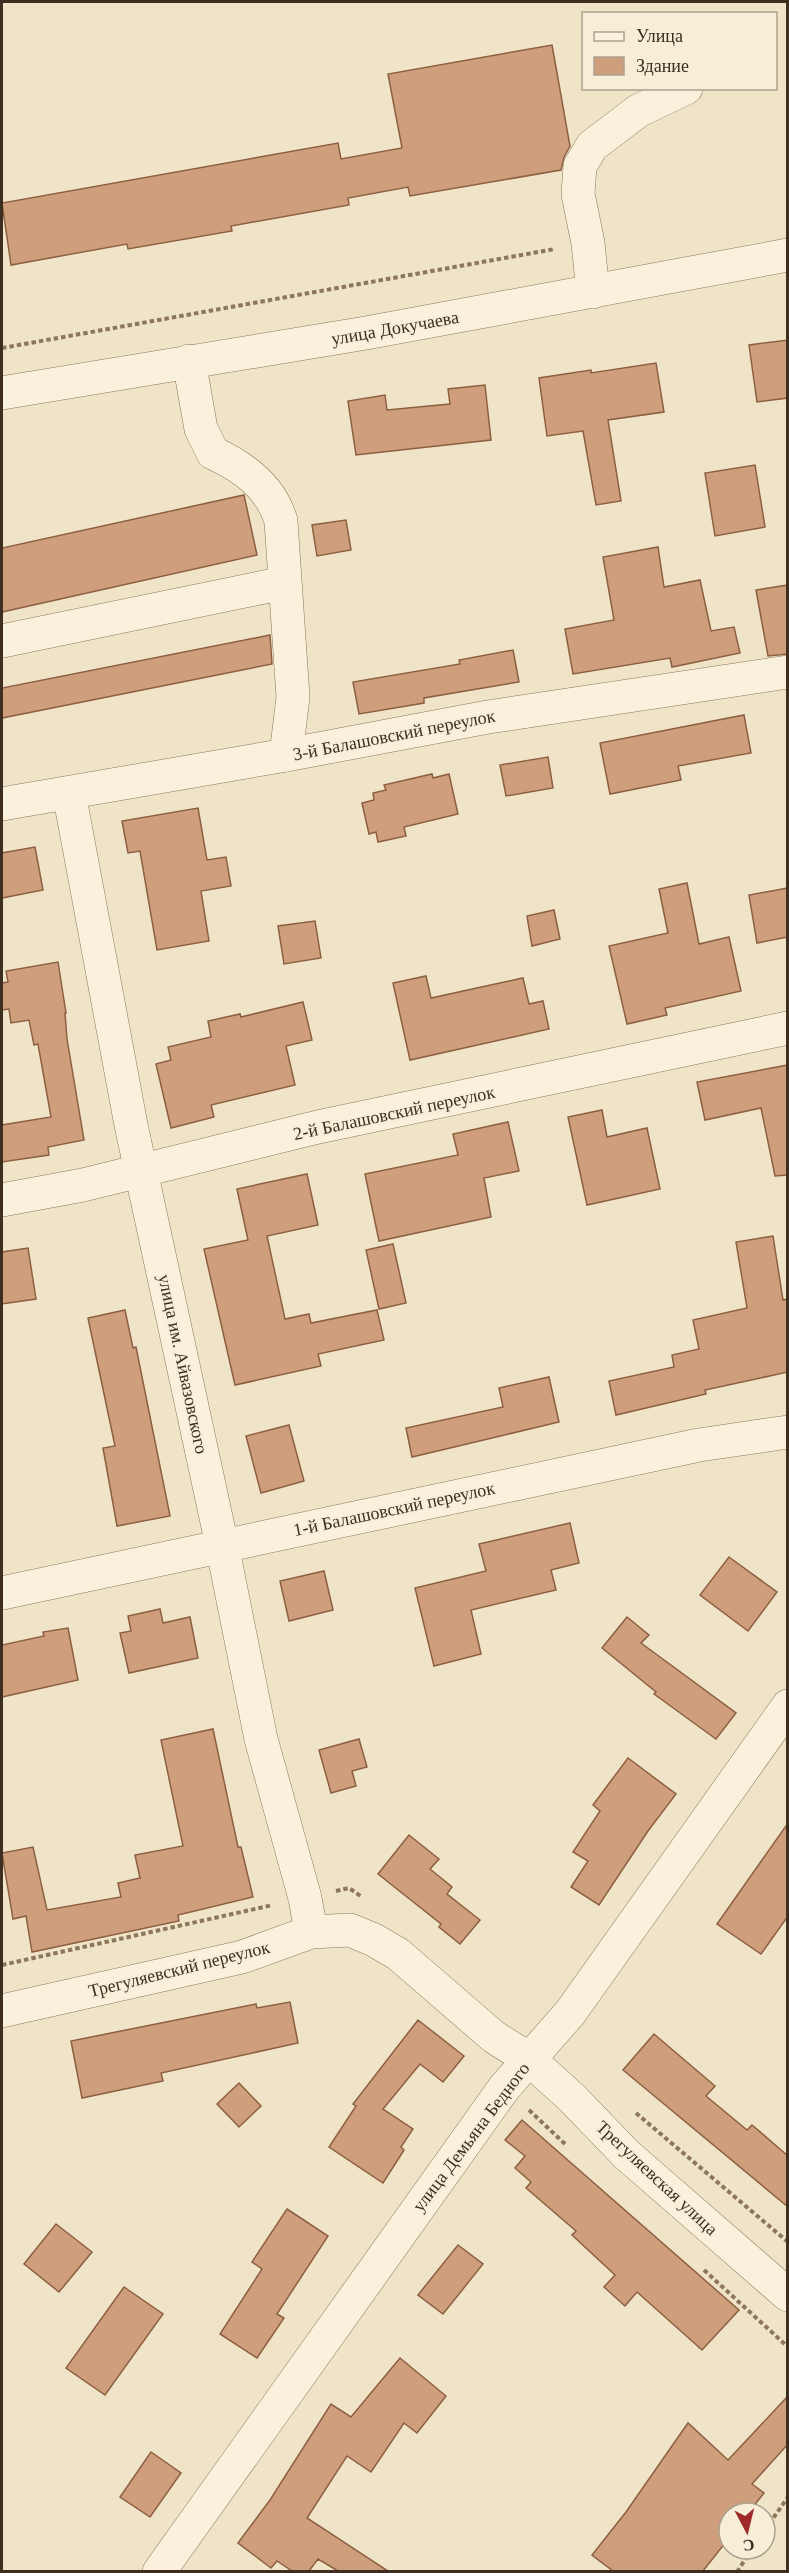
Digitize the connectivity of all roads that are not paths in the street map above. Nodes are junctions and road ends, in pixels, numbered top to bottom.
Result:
1 (682, 90) edge
2 (788, 255) edge
3 (593, 292) junction
4 (189, 361) junction
5 (2, 393) edge
6 (284, 583) junction
7 (2, 641) edge
8 (788, 672) edge
9 (286, 755) junction
10 (69, 794) junction
11 (2, 804) edge
12 (788, 1028) edge
13 (141, 1171) junction
14 (2, 1200) edge
15 (788, 1432) edge
16 (222, 1545) junction
17 (2, 1593) edge
18 (788, 1707) edge
19 (311, 1932) junction
20 (2, 2011) edge
21 (529, 2059) junction
22 (788, 2295) edge
23 (159, 2571) edge

1 - 3 street
2 - 3 street, улица Докучаева
3 - 4 street, улица Докучаева
4 - 5 street, улица Докучаева
4 - 6 street
6 - 7 street
6 - 9 street
8 - 9 street, 3-й Балашовский переулок
9 - 10 street, 3-й Балашовский переулок
10 - 11 street, 3-й Балашовский переулок
10 - 13 street, улица им. Айвазовского
12 - 13 street, 2-й Балашовский переулок
13 - 14 street, 2-й Балашовский переулок
13 - 16 street, улица им. Айвазовского
15 - 16 street, 1-й Балашовский переулок
16 - 17 street, 1-й Балашовский переулок
16 - 19 street, улица им. Айвазовского
18 - 21 street, улица Демьяна Бедного
19 - 20 street, Трегуляевский переулок
19 - 21 street, Трегуляевский переулок
21 - 22 street, Трегуляевская улица
21 - 23 street, улица Демьяна Бедного

